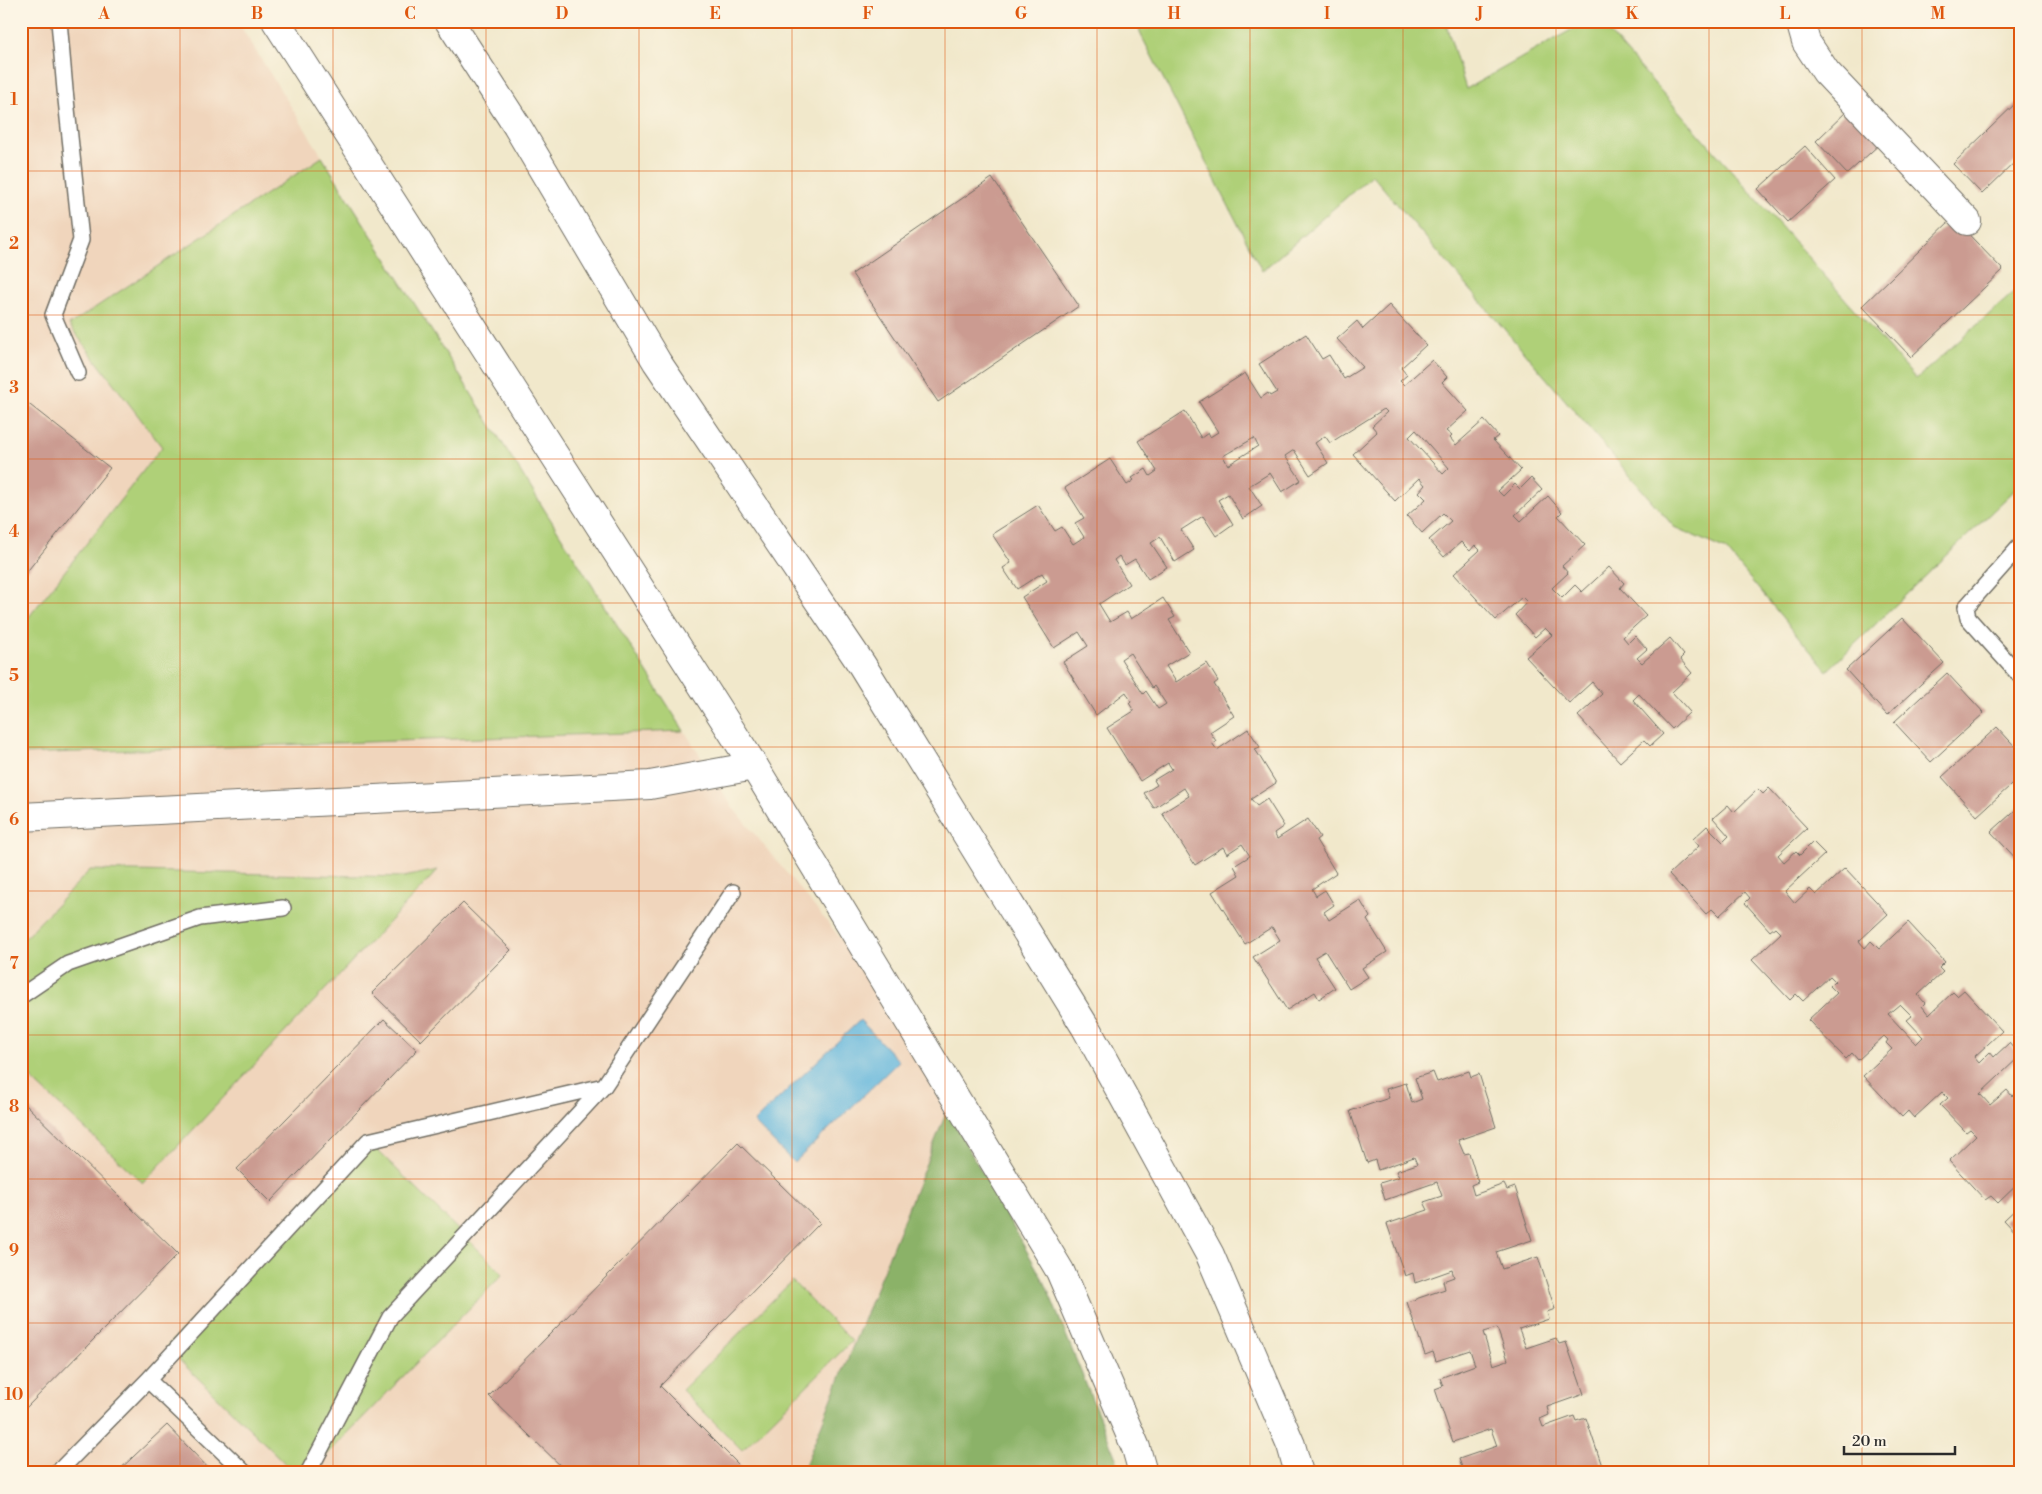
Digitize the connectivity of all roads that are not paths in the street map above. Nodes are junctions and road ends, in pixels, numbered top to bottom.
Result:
1 (59, 21) edge
2 (276, 21) edge
3 (449, 21) edge
4 (1800, 21) edge
5 (1967, 221) dead end
6 (78, 373) dead end
7 (2021, 545) edge
8 (2021, 677) edge
9 (754, 766) junction
10 (21, 818) edge
11 (733, 892) dead end
12 (283, 908) dead end
13 (21, 996) edge
14 (604, 1086) junction
15 (148, 1380) junction
16 (57, 1473) edge
17 (245, 1473) edge
18 (308, 1473) edge
19 (1143, 1473) edge
20 (1299, 1473) edge

1 - 6 lane
2 - 9 street
3 - 20 street
4 - 5 street
7 - 8 lane
9 - 10 street
9 - 19 street
11 - 14 lane
12 - 13 lane
14 - 15 lane
14 - 18 lane
15 - 16 lane
15 - 17 lane

